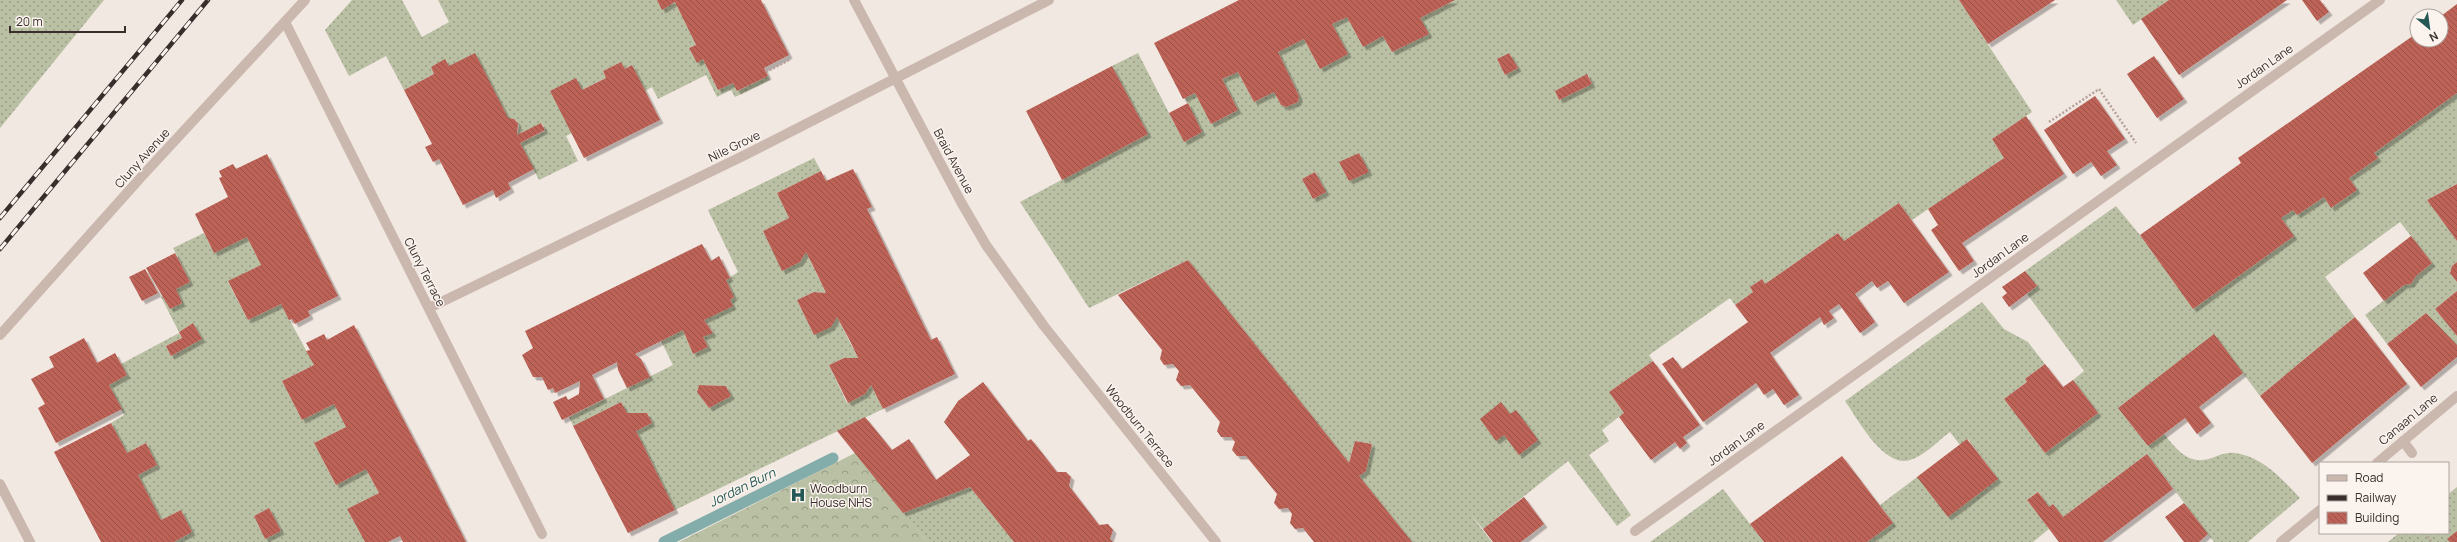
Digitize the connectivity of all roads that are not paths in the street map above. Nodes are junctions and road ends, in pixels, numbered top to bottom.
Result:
1 (305, 0) edge
2 (854, 0) edge
3 (1049, 0) edge
4 (2380, 0) edge
5 (285, 22) junction
6 (895, 79) junction
7 (429, 308) junction
8 (1044, 326) joint
9 (0, 335) edge
10 (2457, 396) edge
11 (2403, 441) junction
12 (2412, 453) dead end
13 (2378, 462) edge
14 (0, 484) edge
15 (2319, 511) edge
16 (1635, 531) dead end
17 (542, 534) dead end
18 (30, 542) edge
19 (1216, 542) edge
20 (2281, 542) edge

1 - 5 street, Cluny Avenue
2 - 6 street, Braid Avenue
3 - 6 street, Nile Grove
4 - 16 street, Jordan Lane
5 - 7 street, Cluny Terrace
5 - 9 street, Cluny Avenue
6 - 7 street, Nile Grove
6 - 8 street, Braid Avenue
7 - 17 street, Cluny Terrace
8 - 19 street, Woodburn Terrace
10 - 11 street, Canaan Lane
11 - 12 street
11 - 13 street, Canaan Lane
14 - 18 street
15 - 20 street

